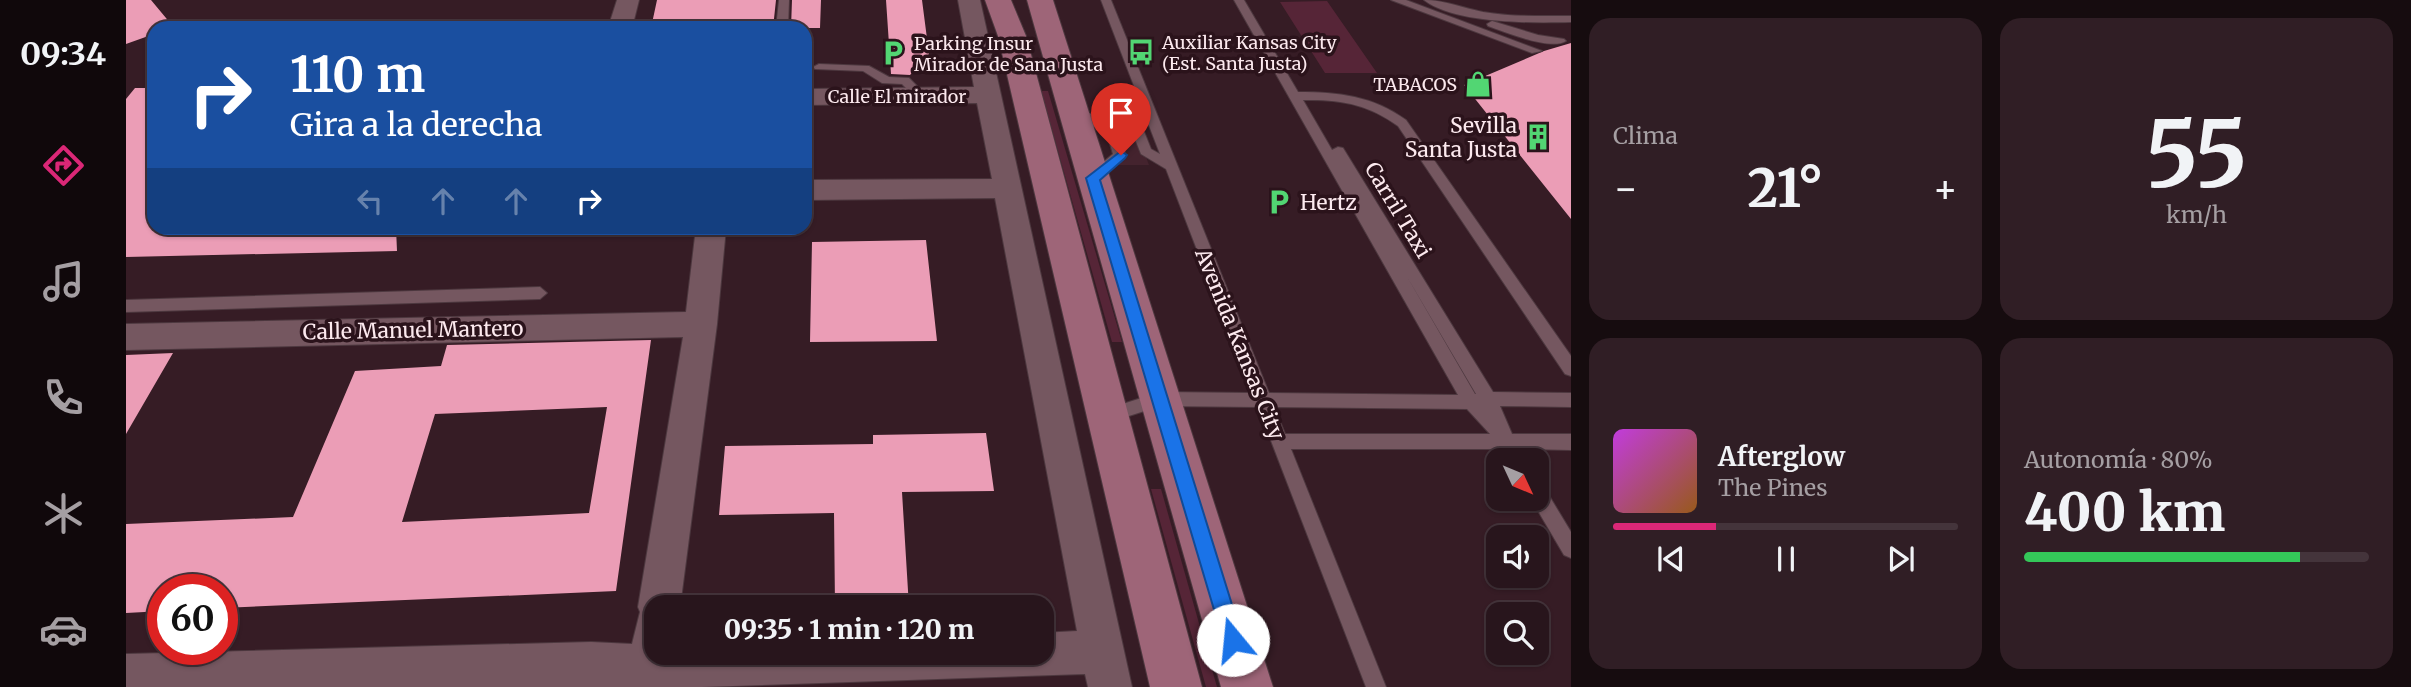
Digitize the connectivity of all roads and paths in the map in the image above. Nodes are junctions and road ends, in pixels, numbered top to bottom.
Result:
1 (628, 0) edge
2 (784, 0) edge
3 (969, 0) edge
4 (998, 0) edge
5 (1040, 0) edge
6 (1106, 0) edge
7 (1239, 0) edge
8 (1249, 0) edge
9 (1396, 0) edge
10 (1429, 0) edge
11 (1464, 13) junction
12 (1571, 19) edge
13 (622, 21) edge
14 (782, 21) edge
15 (1560, 41) dead end
16 (1535, 51) dead end
17 (819, 67) dead end
18 (988, 95) junction
19 (921, 96) junction
20 (1299, 96) junction
21 (812, 97) edge
22 (1007, 188) junction
23 (812, 190) edge
24 (710, 235) edge
25 (540, 293) dead end
26 (126, 306) edge
27 (701, 324) junction
28 (126, 337) edge
29 (1571, 369) edge
30 (1160, 399) junction
31 (1262, 399) junction
32 (1571, 400) edge
33 (1480, 401) junction
34 (1107, 416) junction
35 (1279, 441) junction
36 (1508, 442) junction
37 (1571, 442) edge
38 (1512, 448) edge
39 (1548, 511) edge
40 (1571, 549) edge
41 (661, 595) edge
42 (1107, 669) edge
43 (126, 677) edge
44 (649, 677) edge
45 (1176, 687) edge
46 (1247, 687) edge
47 (1376, 687) edge

1 - 13 street
2 - 14 lane
3 - 18 street
4 - 34 main road
5 - 30 main road
6 - 31 lane, Avenida Kansas City
7 - 20 lane
8 - 20 lane, Carril Taxi
9 - 16 lane
10 - 11 lane
11 - 12 lane
11 - 15 lane
17 - 19 lane
18 - 19 street, Calle El mirador
18 - 22 street
19 - 21 street, Calle El mirador
20 - 29 lane
20 - 33 lane, Carril Taxi
22 - 23 street
22 - 42 street
24 - 27 street
25 - 26 lane
27 - 28 street, Calle Manuel Mantero
27 - 41 street
30 - 31 lane
30 - 34 lane
30 - 46 main road
31 - 33 lane
31 - 35 lane, Avenida Kansas City
32 - 33 lane
33 - 36 lane, Carril Taxi
34 - 45 main road
35 - 36 lane
35 - 47 lane, Avenida Kansas City
36 - 37 lane
36 - 38 lane, Carril Taxi
39 - 40 lane
42 - 44 street
43 - 44 street

